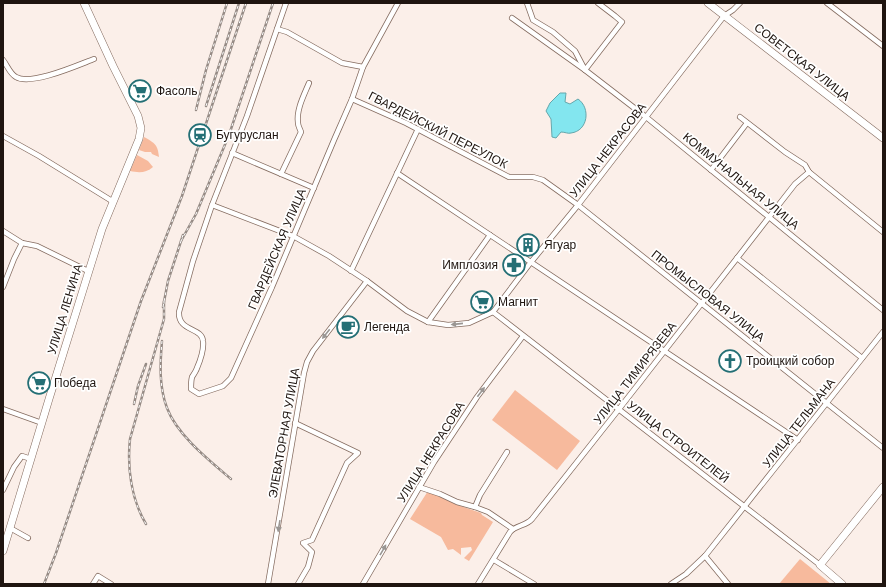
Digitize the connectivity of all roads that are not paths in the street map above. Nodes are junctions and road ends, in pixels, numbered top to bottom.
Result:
1 (84, 3) edge
2 (286, 3) edge
3 (398, 3) edge
4 (527, 3) edge
5 (598, 3) edge
6 (708, 3) edge
7 (740, 3) edge
8 (827, 3) edge
9 (724, 16) junction
10 (512, 18) dead end
11 (277, 29) junction
12 (883, 46) edge
13 (3, 60) edge
14 (94, 60) dead end
15 (363, 67) junction
16 (585, 70) junction
17 (309, 83) dead end
18 (352, 99) junction
19 (646, 117) junction
20 (740, 117) dead end
21 (747, 123) junction
22 (418, 129) junction
23 (3, 136) edge
24 (883, 138) edge
25 (232, 153) junction
26 (711, 170) junction
27 (809, 172) junction
28 (397, 173) junction
29 (281, 174) junction
30 (314, 188) junction
31 (112, 202) junction
32 (212, 205) junction
33 (578, 205) junction
34 (769, 217) junction
35 (3, 231) edge
36 (883, 232) edge
37 (490, 235) junction
38 (293, 236) junction
39 (22, 243) junction
40 (737, 258) junction
41 (531, 262) junction
42 (351, 270) junction
43 (88, 271) junction
44 (367, 281) junction
45 (3, 286) edge
46 (702, 304) junction
47 (883, 310) edge
48 (493, 312) junction
49 (428, 322) junction
50 (883, 332) edge
51 (523, 336) junction
52 (665, 351) junction
53 (862, 358) junction
54 (827, 403) junction
55 (3, 409) edge
56 (619, 410) junction
57 (42, 423) junction
58 (295, 423) junction
59 (798, 440) junction
60 (883, 448) edge
61 (507, 452) dead end
62 (31, 459) junction
63 (419, 487) junction
64 (883, 487) edge
65 (3, 490) edge
66 (476, 506) junction
67 (745, 506) junction
68 (10, 528) junction
69 (513, 529) junction
70 (28, 538) dead end
71 (3, 552) edge
72 (704, 556) junction
73 (494, 560) junction
74 (820, 565) junction
75 (365, 583) edge
76 (93, 584) edge
77 (111, 584) edge
78 (268, 584) edge
79 (298, 584) edge
80 (478, 584) edge
81 (534, 584) edge
82 (671, 584) edge
83 (728, 584) edge
84 (842, 584) edge

1 - 31 main road, УЛИЦА ЛЕНИНА
2 - 11 street
3 - 15 street, ГВАРДЕЙСКАЯ УЛИЦА
4 - 16 street, КОММУНАЛЬНАЯ УЛИЦА
5 - 16 street
6 - 9 main road, СОВЕТСКАЯ УЛИЦА
7 - 9 street, УЛИЦА НЕКРАСОВА
8 - 12 street
9 - 19 street, УЛИЦА НЕКРАСОВА
9 - 24 main road, СОВЕТСКАЯ УЛИЦА
10 - 16 street, КОММУНАЛЬНАЯ УЛИЦА
11 - 15 street
11 - 25 street
13 - 14 street
15 - 18 street, ГВАРДЕЙСКАЯ УЛИЦА
16 - 19 street, КОММУНАЛЬНАЯ УЛИЦА
17 - 29 street
18 - 22 street, ГВАРДЕЙСКИЙ ПЕРЕУЛОК
18 - 30 street, ГВАРДЕЙСКАЯ УЛИЦА
19 - 26 street, КОММУНАЛЬНАЯ УЛИЦА
19 - 33 street, УЛИЦА НЕКРАСОВА
20 - 21 street
21 - 26 street
21 - 27 street
22 - 28 street
22 - 33 street, ГВАРДЕЙСКИЙ ПЕРЕУЛОК
23 - 31 street
25 - 29 street
25 - 32 street
26 - 34 street, КОММУНАЛЬНАЯ УЛИЦА
27 - 34 street, УЛИЦА ТИМИРЯЗЕВА
27 - 36 street
28 - 37 street
28 - 42 street
29 - 30 street
30 - 38 street, ГВАРДЕЙСКАЯ УЛИЦА
31 - 43 main road, УЛИЦА ЛЕНИНА
32 - 38 street
32 - 38 street, ГВАРДЕЙСКАЯ УЛИЦА
33 - 41 street, УЛИЦА НЕКРАСОВА
33 - 46 street, ПРОМЫСЛОВАЯ УЛИЦА
34 - 40 street, УЛИЦА ТИМИРЯЗЕВА
34 - 47 street, КОММУНАЛЬНАЯ УЛИЦА
35 - 39 street
37 - 41 street
37 - 49 street
38 - 42 street
39 - 43 street
39 - 45 street
40 - 46 street, УЛИЦА ТИМИРЯЗЕВА
40 - 53 street
41 - 48 street, УЛИЦА НЕКРАСОВА
41 - 52 street
42 - 44 street
43 - 57 main road, УЛИЦА ЛЕНИНА
44 - 49 street
44 -> 58 street, ЭЛЕВАТОРНАЯ УЛИЦА
46 - 52 street, УЛИЦА ТИМИРЯЗЕВА
46 - 54 street, ПРОМЫСЛОВАЯ УЛИЦА
48 -> 49 street
48 - 51 street, УЛИЦА СТРОИТЕЛЕЙ
50 - 53 street, УЛИЦА ТЕЛЬМАНА
51 - 56 street, УЛИЦА СТРОИТЕЛЕЙ
63 -> 51 street, УЛИЦА НЕКРАСОВА
52 - 56 street, УЛИЦА ТИМИРЯЗЕВА
52 - 59 street
53 - 54 street, УЛИЦА ТЕЛЬМАНА
54 - 59 street, УЛИЦА ТЕЛЬМАНА
54 - 60 street, ПРОМЫСЛОВАЯ УЛИЦА
55 - 57 street
56 - 67 street, УЛИЦА СТРОИТЕЛЕЙ
56 - 69 street, УЛИЦА ТИМИРЯЗЕВА
57 - 62 main road, УЛИЦА ЛЕНИНА
58 -> 78 street, ЭЛЕВАТОРНАЯ УЛИЦА
58 - 79 street
59 - 67 street, УЛИЦА ТЕЛЬМАНА
61 - 66 street
62 - 65 street
62 - 68 main road, УЛИЦА ЛЕНИНА
63 - 66 street
75 -> 63 street, УЛИЦА НЕКРАСОВА
64 - 74 main road
66 - 69 street
67 - 72 street, УЛИЦА ТЕЛЬМАНА
67 - 74 street, УЛИЦА СТРОИТЕЛЕЙ
68 - 70 street
68 - 71 main road, УЛИЦА ЛЕНИНА
69 - 73 street
72 - 82 street
72 - 83 street
73 - 80 street
73 - 81 street
74 - 84 main road
76 - 77 street

